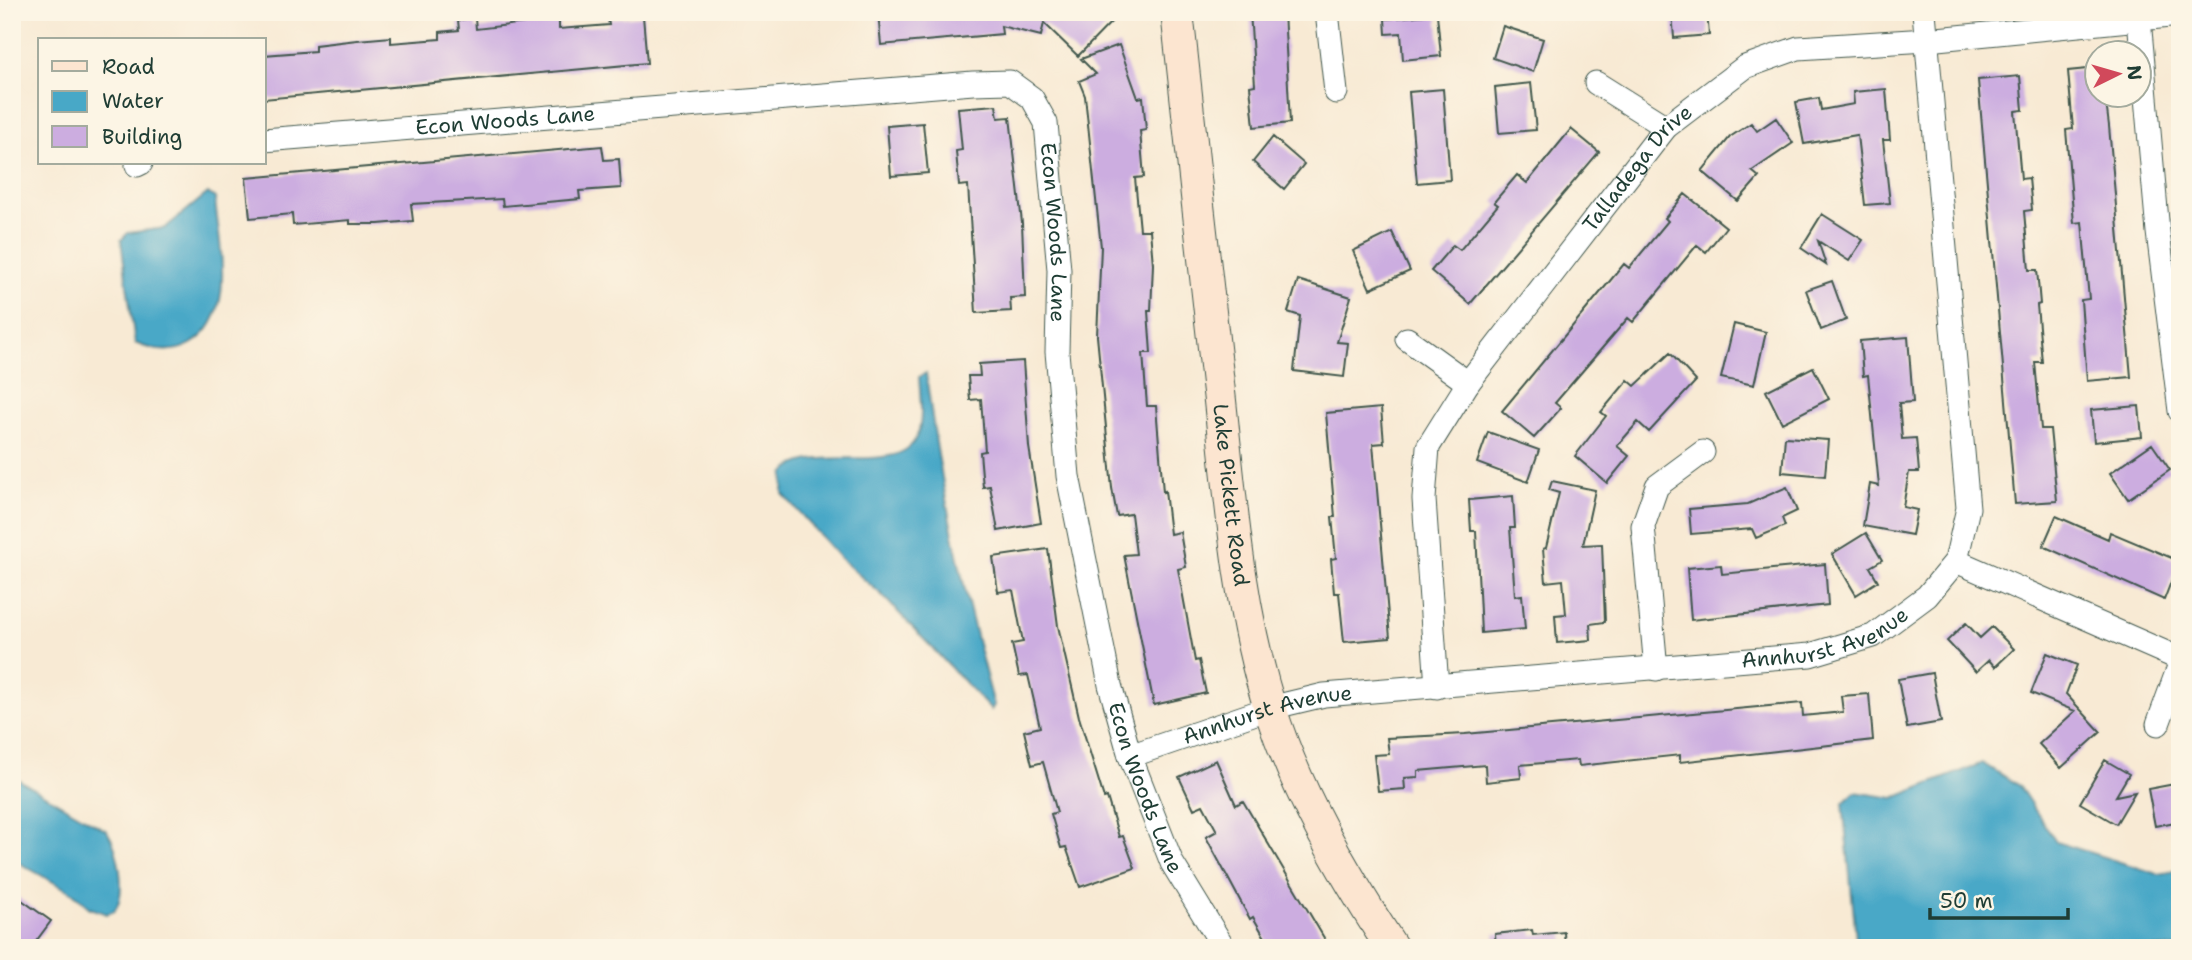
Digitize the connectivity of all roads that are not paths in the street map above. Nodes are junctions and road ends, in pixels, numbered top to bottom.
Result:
1 (1177, 12) edge
2 (1327, 12) edge
3 (1924, 12) edge
4 (2180, 15) edge
5 (2139, 19) junction
6 (1927, 40) junction
7 (1596, 83) dead end
8 (1336, 92) dead end
9 (1666, 127) junction
10 (266, 141) edge
11 (2169, 231) edge
12 (1407, 339) dead end
13 (1468, 383) junction
14 (2180, 411) edge
15 (1703, 452) dead end
16 (1956, 561) junction
17 (2180, 662) edge
18 (1656, 669) junction
19 (1437, 687) junction
20 (1270, 708) junction
21 (2158, 724) dead end
22 (1130, 756) junction
23 (1224, 948) edge
24 (1392, 948) edge

1 - 20 main road, Lake Pickett Road
2 - 8 street
3 - 6 street, Annhurst Avenue
4 - 5 street, Talladega Drive
5 - 6 street, Talladega Drive
5 - 11 street
6 - 9 street, Talladega Drive
6 - 16 street, Annhurst Avenue
7 - 9 street
9 - 13 street, Talladega Drive
10 - 22 street, Econ Woods Lane
11 - 14 street
12 - 13 street
13 - 19 street, Talladega Drive
15 - 18 street
16 - 17 street
16 - 18 street, Annhurst Avenue
17 - 21 street
18 - 19 street, Annhurst Avenue
19 - 20 street, Annhurst Avenue
20 - 22 street, Annhurst Avenue
20 - 24 main road, Lake Pickett Road
22 - 23 street, Econ Woods Lane

